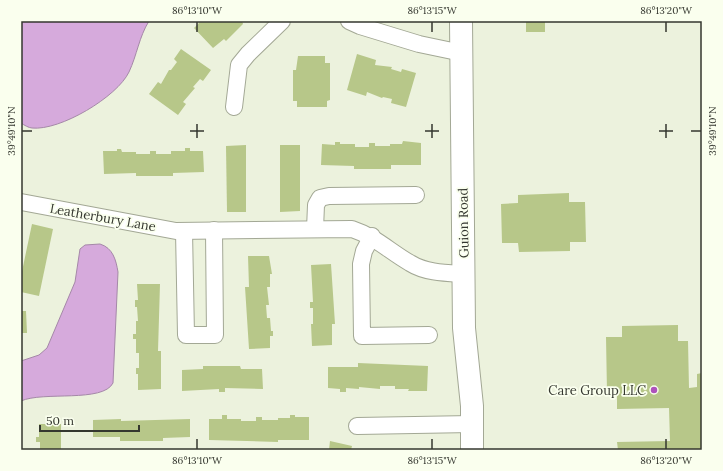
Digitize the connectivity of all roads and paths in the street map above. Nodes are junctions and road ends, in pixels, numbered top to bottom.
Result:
1 (282, 21) edge
2 (348, 21) edge
3 (461, 21) edge
4 (462, 53) junction
5 (234, 107) dead end
6 (416, 195) dead end
7 (21, 202) edge
8 (315, 229) junction
9 (214, 230) junction
10 (184, 231) junction
11 (372, 236) junction
12 (464, 274) junction
13 (429, 336) dead end
14 (472, 424) junction
15 (357, 426) dead end
16 (472, 450) edge

1 - 5 street
2 - 4 street
3 - 4 street, Guion Road
4 - 12 street, Guion Road
6 - 8 street
7 - 10 street, Leatherbury Lane
8 - 9 street, Leatherbury Lane
8 - 11 street, Leatherbury Lane
9 - 10 street, Leatherbury Lane
9 - 10 street
11 - 12 street, Leatherbury Lane
11 - 13 street
12 - 14 street, Guion Road
14 - 15 street
14 - 16 street, Guion Road

